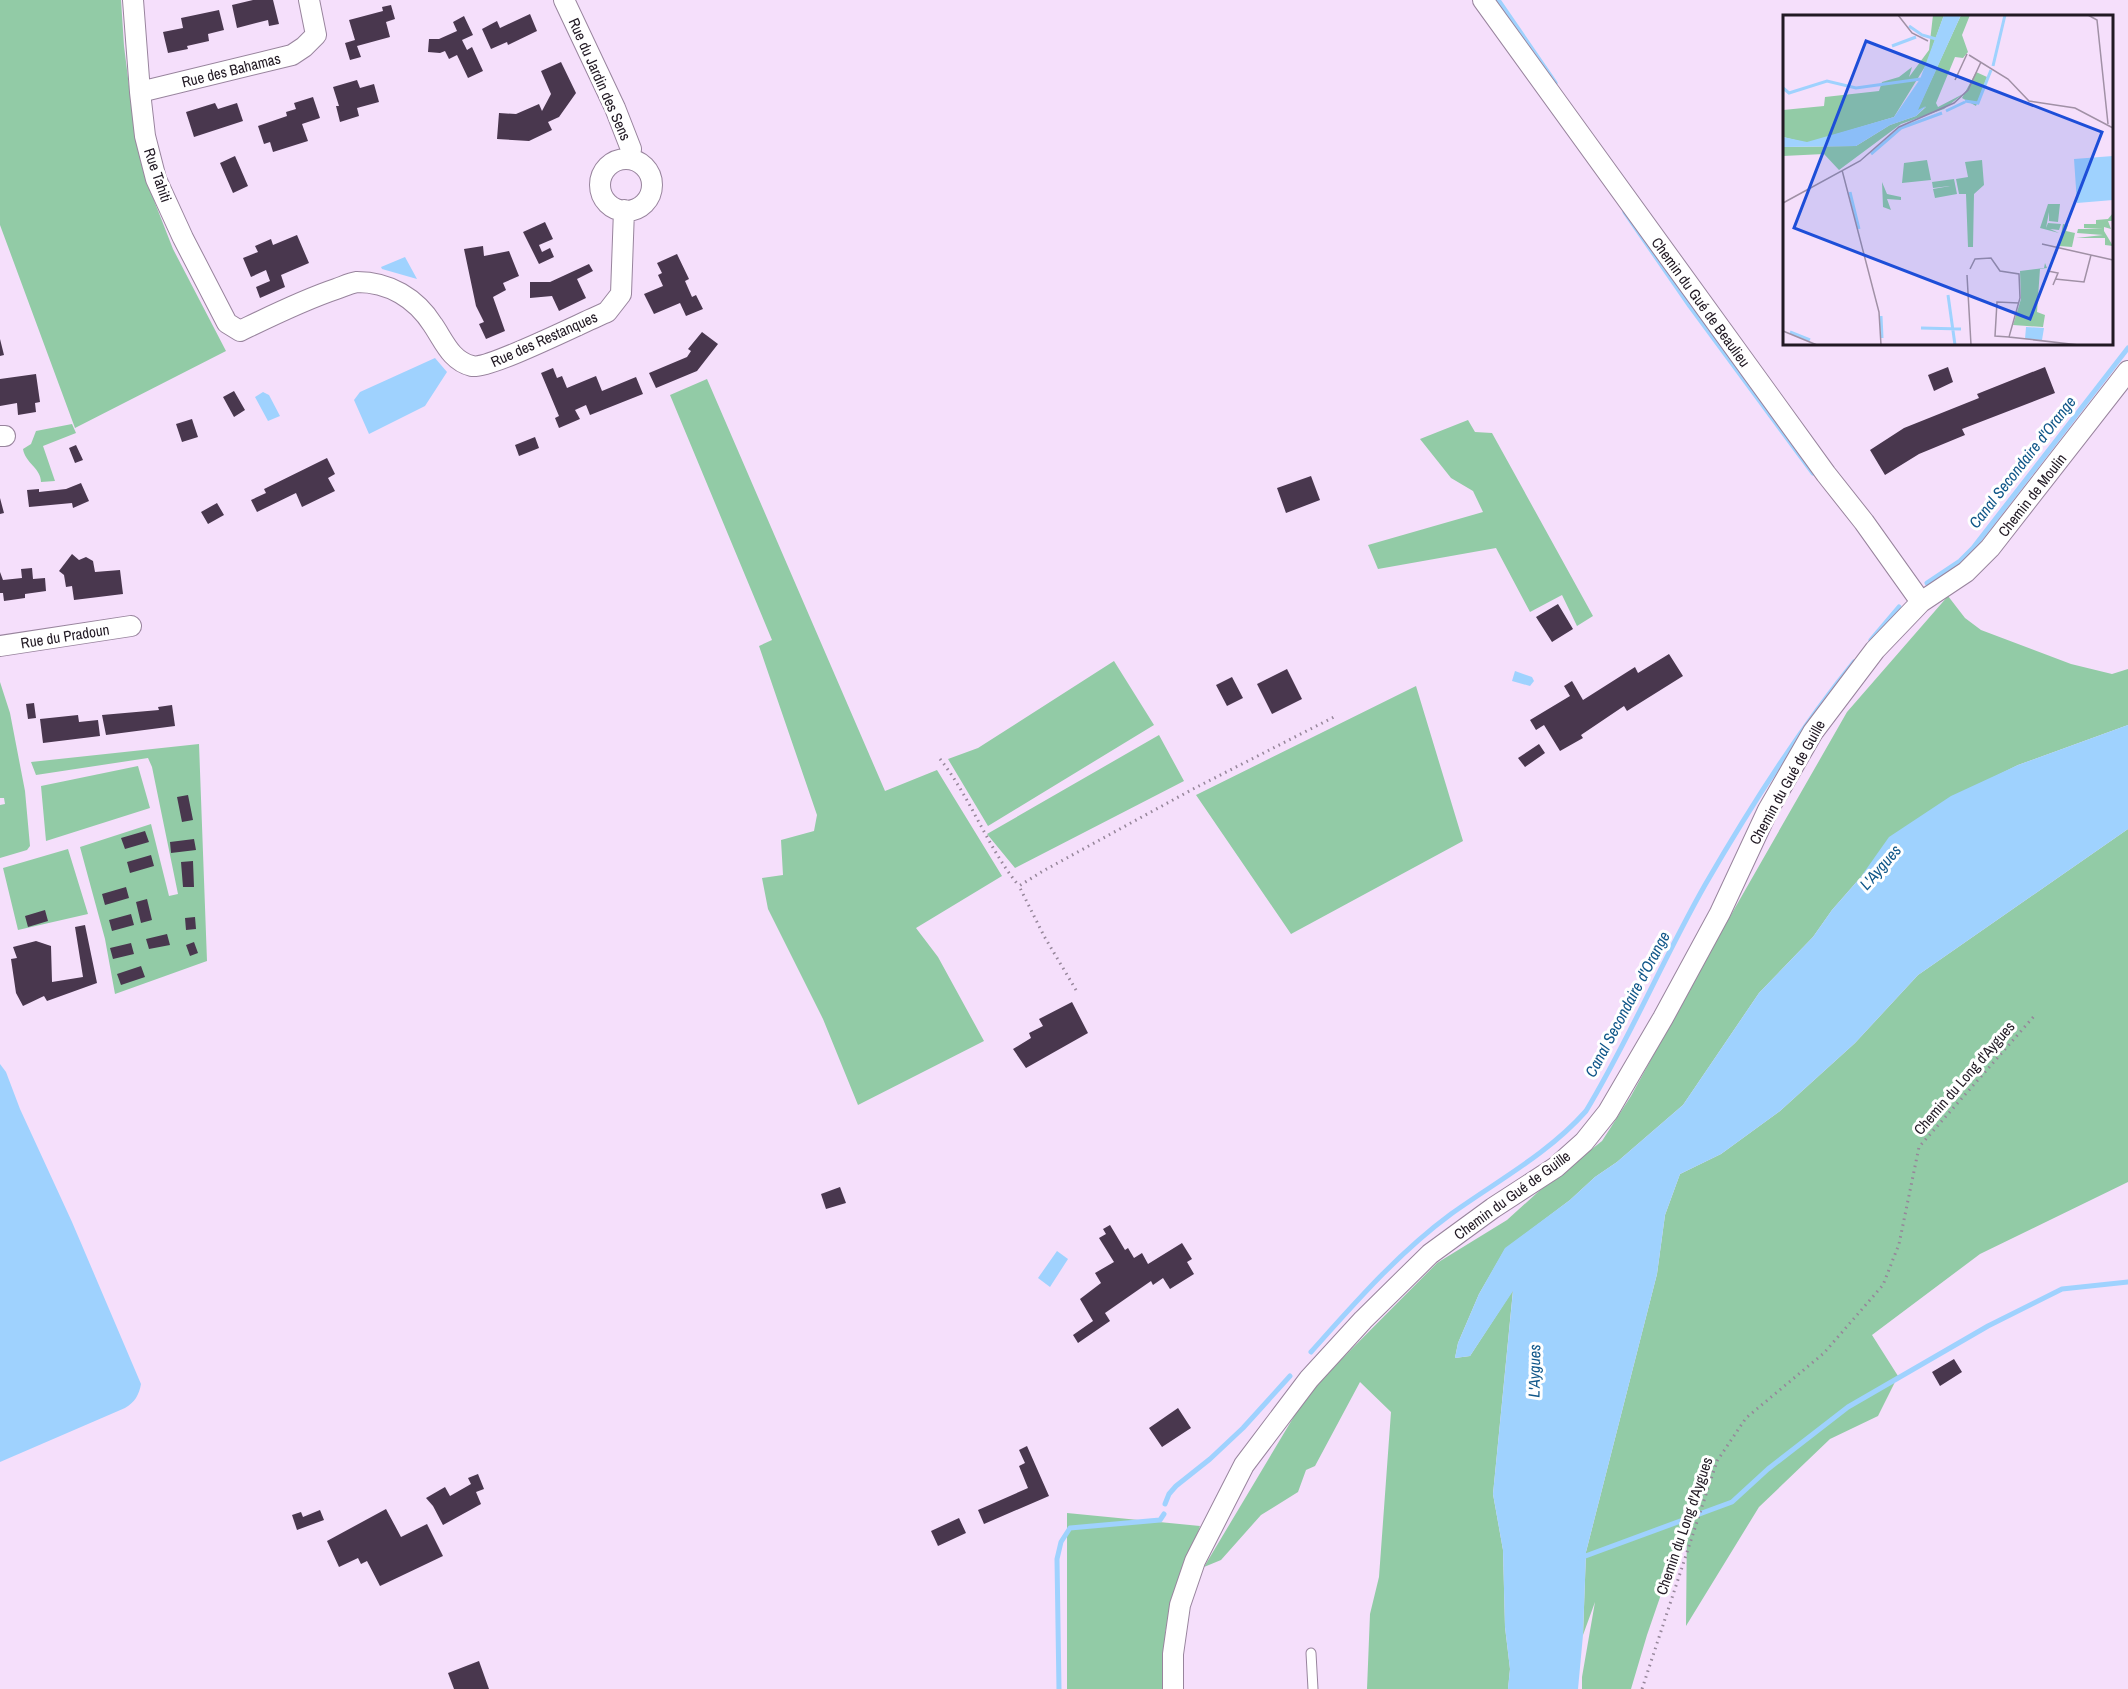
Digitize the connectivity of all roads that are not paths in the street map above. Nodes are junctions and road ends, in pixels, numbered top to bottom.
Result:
1 (133, 0) edge
2 (309, 0) edge
3 (564, 0) edge
4 (1483, 0) edge
5 (140, 92) junction
6 (622, 156) junction
7 (616, 213) junction
8 (240, 331) joint
9 (2128, 371) edge
10 (1920, 600) junction
11 (131, 626) dead end
12 (0, 646) edge
13 (1311, 1653) dead end
14 (1173, 1689) edge
15 (1313, 1689) edge

1 - 5 street, Rue Tahiti
2 - 5 street, Rue des Bahamas
3 - 6 street, Rue du Jardin des Sens
4 - 10 street, Chemin du Gué de Beaulieu
5 - 8 street, Rue Tahiti
6 - 7 street, Rue du Jardin des Sens
6 - 7 street, Rue du Jardin des Sens
7 - 8 street, Rue des Restanques
9 - 10 street, Chemin de Moulin
10 - 14 street, Chemin du Gué de Guille
11 - 12 street, Rue du Pradoun
13 - 15 lane

